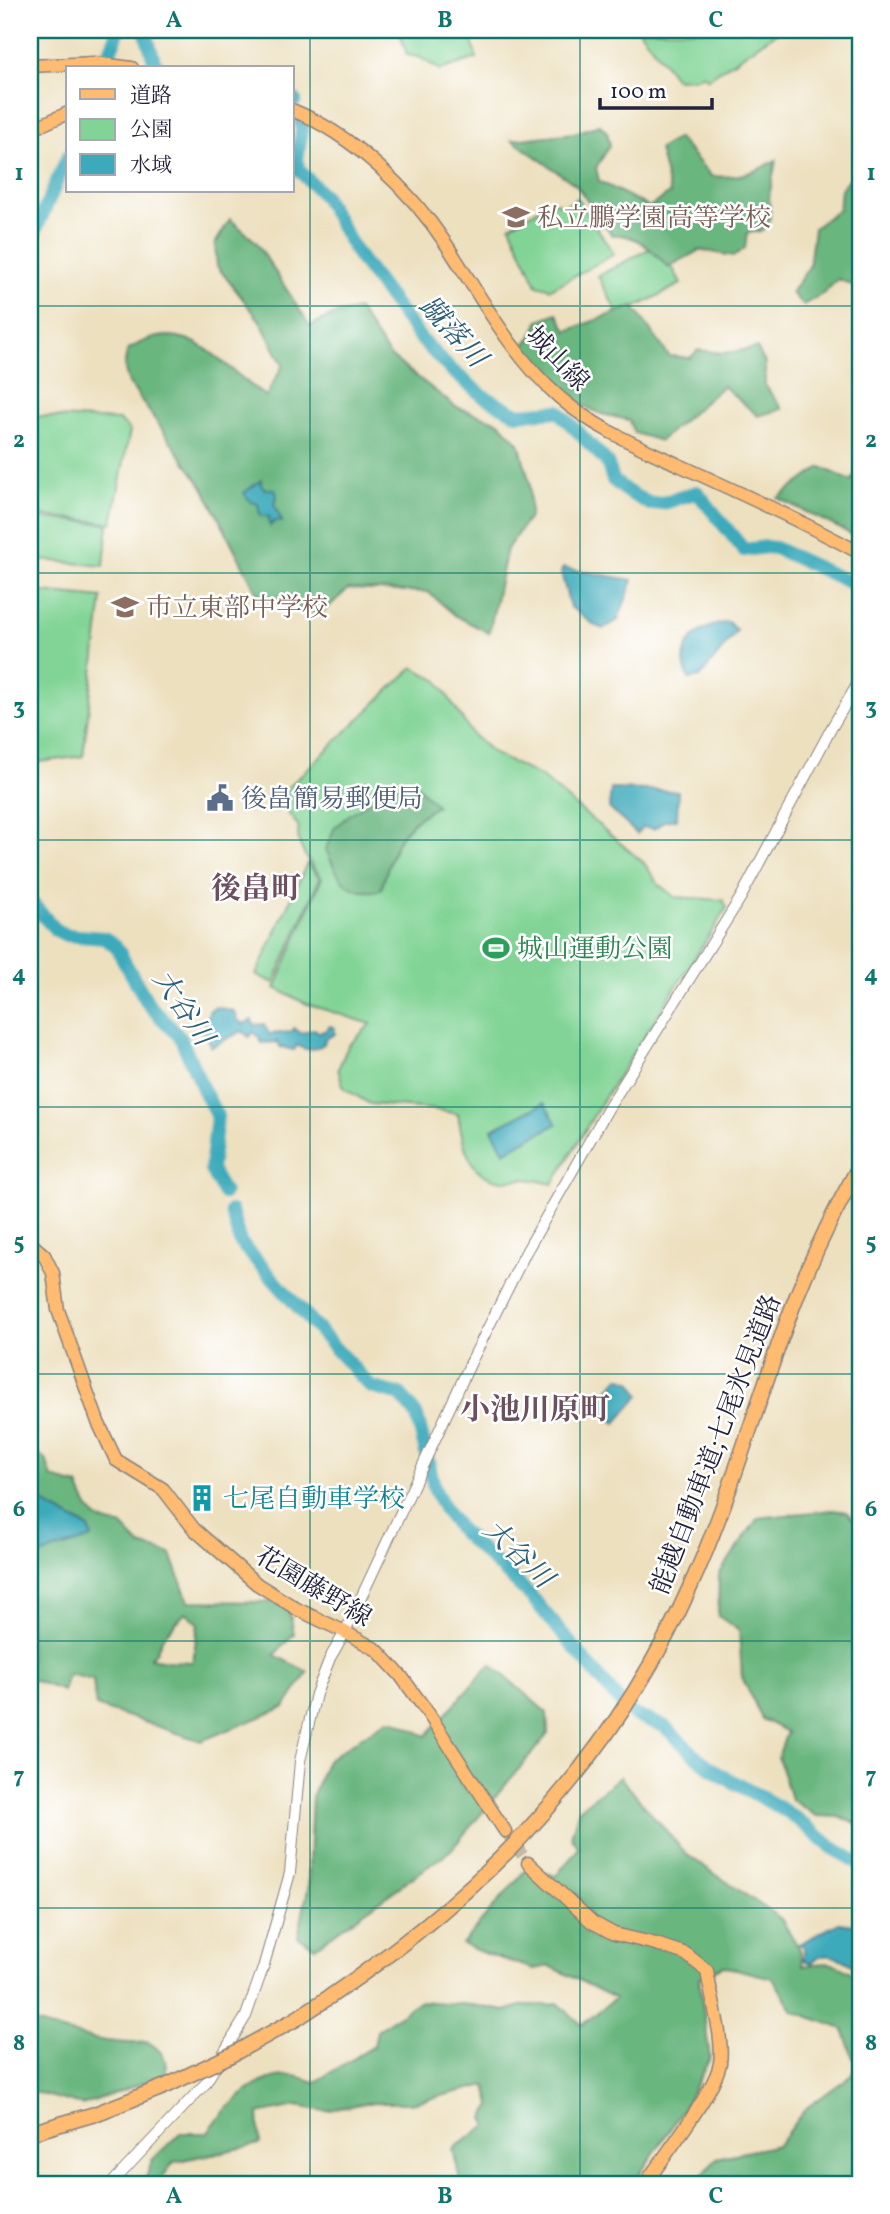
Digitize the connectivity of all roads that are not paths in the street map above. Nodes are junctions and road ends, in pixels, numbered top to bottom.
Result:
1 (30, 66) edge
2 (124, 66) edge
3 (294, 111) edge
4 (66, 114) edge
5 (30, 130) edge
6 (860, 553) edge
7 (860, 680) edge
8 (860, 1165) edge
9 (30, 1243) edge
10 (345, 1632) junction
11 (505, 1831) tunnel mouth
12 (528, 1863) tunnel mouth
13 (30, 2133) edge
14 (111, 2184) edge
15 (645, 2184) edge

1 - 2 main road
3 - 6 main road, 城山線
4 - 5 main road
7 - 10 street
8 - 13 highway, 能越自動車道;七尾氷見道路, bridge
9 - 10 main road, 花園藤野線
10 - 11 main road, 花園藤野線
10 - 14 street
12 - 15 main road

